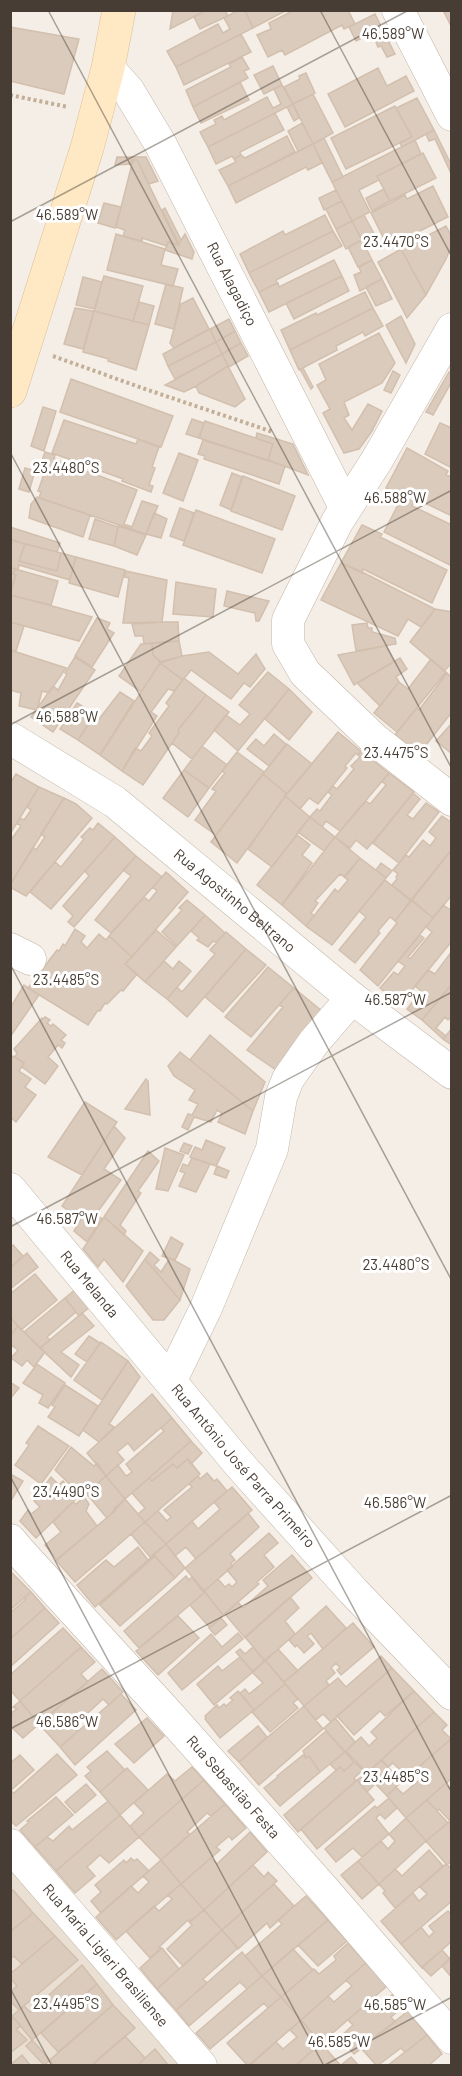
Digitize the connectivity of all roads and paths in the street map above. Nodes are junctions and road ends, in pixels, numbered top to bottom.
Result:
1 (119, 10) edge
2 (398, 10) edge
3 (108, 68) junction
4 (10, 95) edge
5 (95, 113) junction
6 (452, 115) edge
7 (452, 329) edge
8 (24, 345) junction
9 (10, 391) edge
10 (306, 430) junction
11 (345, 507) junction
12 (10, 738) edge
13 (452, 800) edge
14 (352, 998) junction
15 (452, 1073) edge
16 (10, 1189) edge
17 (171, 1380) junction
18 (10, 1539) edge
19 (452, 1694) edge
20 (10, 1845) edge
21 (452, 2038) edge
22 (201, 2066) edge

1 - 3 street
2 - 6 street
3 - 5 street
3 - 10 street, Rua Alagadiço
4 - 5 path
5 - 8 street
7 - 11 street
8 - 9 street
8 - 10 path
10 - 11 street, Rua Alagadiço
11 - 13 street
12 - 14 street, Rua Agostinho Beltrano
14 - 15 street, Rua Agostinho Beltrano
14 - 17 street, Rua Antônio José Parra Primeiro
16 - 17 street, Rua Melanda
17 - 19 street, Rua Antônio José Parra Primeiro
18 - 21 street, Rua Sebastião Festa
20 - 22 street, Rua Maria Ligieri Brasiliense

